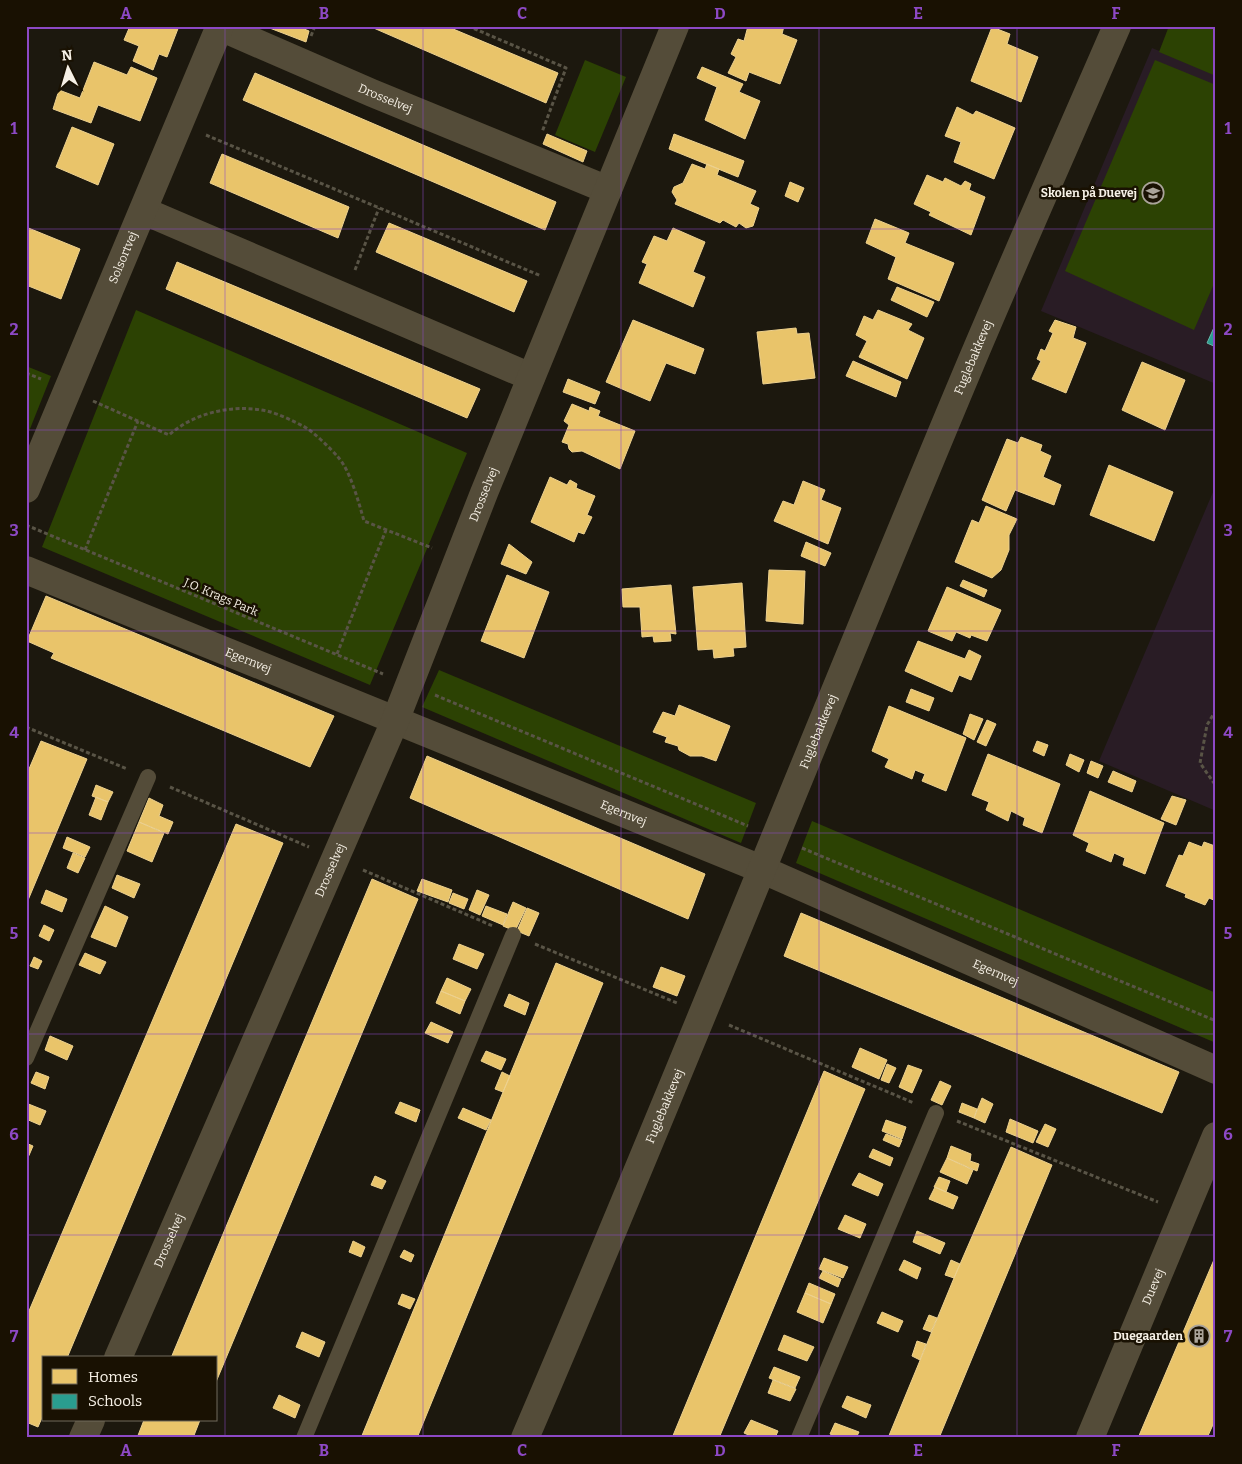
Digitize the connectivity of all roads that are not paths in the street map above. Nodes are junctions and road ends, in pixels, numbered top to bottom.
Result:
1 (675, 26) edge
2 (1117, 26) edge
3 (220, 27) edge
4 (608, 190) junction
5 (144, 212) junction
6 (531, 377) junction
7 (26, 489) edge
8 (26, 570) edge
9 (395, 720) junction
10 (148, 777) road end
11 (761, 869) junction
12 (513, 935) road end
13 (26, 1058) edge
14 (1216, 1070) edge
15 (936, 1113) road end
16 (1216, 1136) edge
17 (119, 1356) edge
18 (90, 1422) edge
19 (84, 1438) edge
20 (304, 1438) edge
21 (525, 1438) edge
22 (799, 1438) edge
23 (1090, 1438) edge

1 - 4 street, Drosselvej
2 - 11 street, Fuglebakkevej
3 - 4 street, Drosselvej
3 - 5 street, Solsortvej
4 - 6 street, Drosselvej
5 - 6 street
5 - 7 street, Solsortvej
6 - 9 street, Drosselvej
8 - 9 street, Egernvej
9 - 11 street, Egernvej
9 - 17 street, Drosselvej
10 - 13 lane
11 - 14 street, Egernvej
11 - 21 street, Fuglebakkevej
12 - 20 lane
15 - 22 lane
16 - 23 street, Duevej
18 - 19 street

